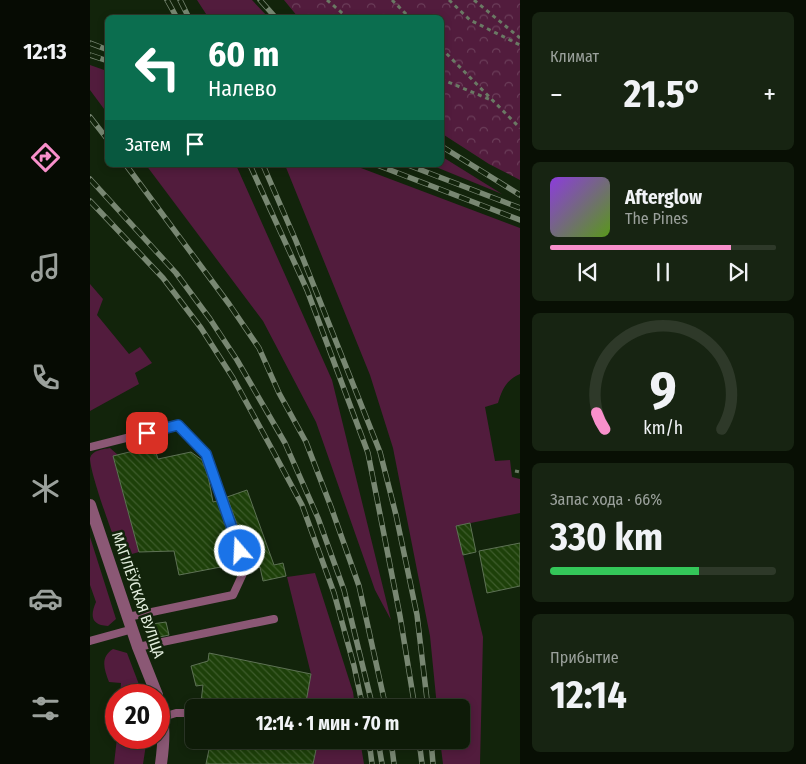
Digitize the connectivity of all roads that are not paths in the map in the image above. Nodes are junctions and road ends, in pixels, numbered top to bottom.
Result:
1 (90, 447) edge
2 (90, 505) edge
3 (128, 617) junction
4 (274, 619) dead end
5 (132, 629) junction
6 (90, 641) edge
7 (138, 647) junction
8 (153, 684) edge
9 (185, 714) edge
10 (170, 715) edge
11 (163, 749) edge
12 (161, 764) edge

1 - 3 lane
2 - 3 street, МАГІЛЁЎСКАЯ ВУЛІЦА
3 - 5 street, МАГІЛЁЎСКАЯ ВУЛІЦА
4 - 7 lane
5 - 6 lane
5 - 7 street, МАГІЛЁЎСКАЯ ВУЛІЦА
7 - 8 street, МАГІЛЁЎСКАЯ ВУЛІЦА
9 - 10 lane
11 - 12 street

